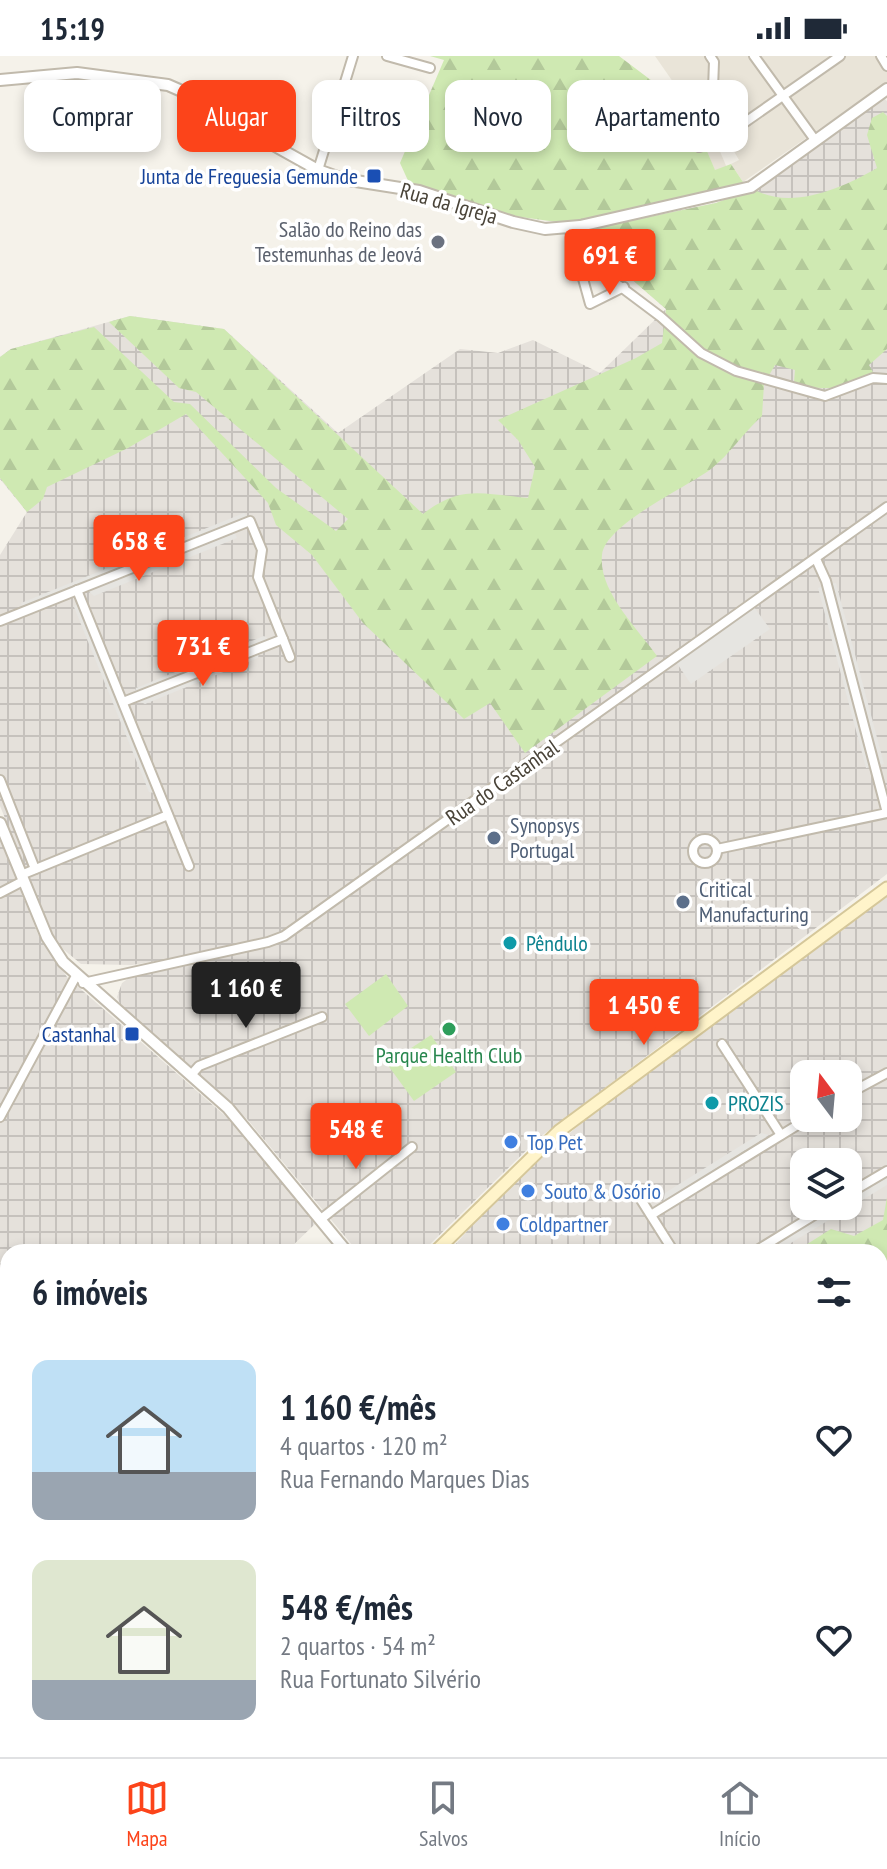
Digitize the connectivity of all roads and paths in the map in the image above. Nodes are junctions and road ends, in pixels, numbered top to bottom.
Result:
1 (353, 56) edge
2 (387, 56) edge
3 (710, 56) edge
4 (754, 56) edge
5 (840, 56) edge
6 (881, 56) edge
7 (887, 66) edge
8 (430, 68) dead end
9 (0, 80) edge
10 (713, 80) edge
11 (887, 89) edge
12 (782, 96) junction
13 (748, 119) edge
14 (815, 140) junction
15 (318, 170) junction
16 (569, 228) junction
17 (577, 254) junction
18 (624, 287) junction
19 (887, 379) edge
20 (887, 507) edge
21 (816, 559) junction
22 (77, 590) junction
23 (0, 621) edge
24 (283, 639) junction
25 (290, 657) dead end
26 (123, 702) junction
27 (0, 780) edge
28 (887, 813) edge
29 (168, 815) junction
30 (0, 823) edge
31 (717, 849) dead end
32 (189, 866) dead end
33 (35, 869) junction
34 (22, 878) junction
35 (887, 888) edge
36 (0, 893) edge
37 (80, 979) junction
38 (322, 1017) dead end
39 (722, 1044) dead end
40 (887, 1073) edge
41 (191, 1075) junction
42 (862, 1086) edge
43 (0, 1117) edge
44 (790, 1130) edge
45 (781, 1135) junction
46 (412, 1147) dead end
47 (887, 1171) edge
48 (862, 1186) edge
49 (638, 1195) dead end
50 (651, 1215) junction
51 (321, 1219) junction
52 (806, 1220) edge
53 (341, 1244) edge
54 (443, 1244) edge
55 (669, 1244) edge
56 (767, 1244) edge

1 - 15 street
2 - 8 street
3 - 10 street
4 - 12 street
5 - 12 street
6 - 7 street
9 - 15 street, Rua da Igreja
11 - 14 street, Rua da Igreja
12 - 13 street
12 - 14 street
14 - 16 street, Rua da Igreja
15 - 16 street, Rua da Igreja
16 - 17 street
17 - 18 street
17 - 18 street
18 - 19 street
20 - 21 street, Rua do Castanhal
21 - 28 street
21 - 37 street, Rua do Castanhal
22 - 23 street
22 - 24 street
22 - 26 street
24 - 25 street
24 - 26 street
26 - 29 street
27 - 33 street
28 - 31 street
29 - 32 street
29 - 33 street
30 - 34 street
33 - 34 street
34 - 36 street
34 - 37 street
35 - 54 main road
37 - 41 street
37 - 43 street
38 - 41 street
39 - 45 street
40 - 42 street
41 - 51 street
44 - 45 street
45 - 50 street
46 - 51 street
47 - 48 street
49 - 50 street
50 - 55 street
51 - 53 street
52 - 56 street

